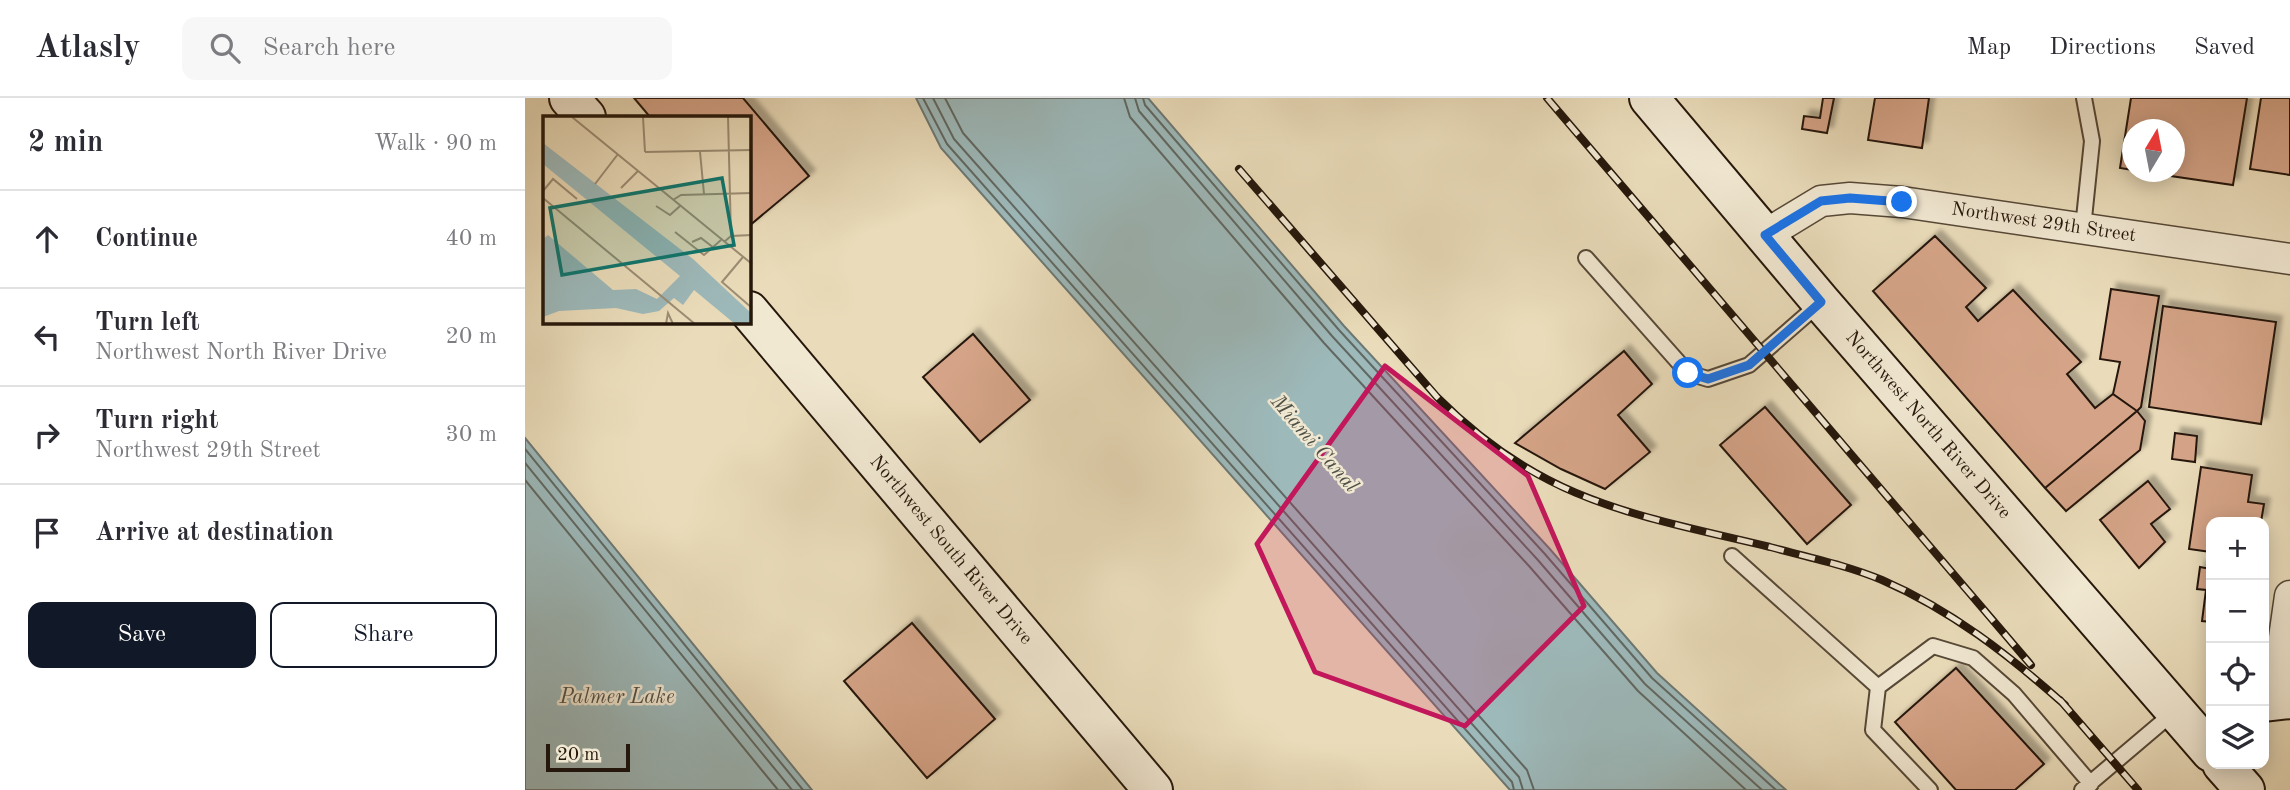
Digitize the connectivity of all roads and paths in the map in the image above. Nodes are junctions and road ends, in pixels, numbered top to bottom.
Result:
1 (569, 98) edge
2 (1649, 98) edge
3 (2084, 98) edge
4 (585, 116) edge
5 (2083, 228) junction
6 (1765, 235) junction
7 (1585, 258) dead end
8 (2290, 259) edge
9 (1821, 302) junction
10 (751, 313) edge
11 (1732, 556) dead end
12 (2290, 596) edge
13 (1878, 687) junction
14 (2278, 700) edge
15 (2175, 712) junction
16 (2206, 743) edge
17 (2228, 769) edge
18 (2086, 787) edge
19 (1153, 790) edge
20 (1930, 790) edge
21 (2245, 790) edge

1 - 4 main road
2 - 6 main road, Northwest North River Drive
3 - 5 lane
5 - 6 street, Northwest 29th Street
5 - 8 street, Northwest 29th Street
6 - 9 main road, Northwest North River Drive
7 - 9 lane
9 - 15 main road, Northwest North River Drive
10 - 19 main road, Northwest South River Drive
11 - 13 lane
12 - 14 street
13 - 18 lane
13 - 20 lane
15 - 16 main road, Northwest North River Drive
15 - 18 lane
17 - 21 main road, Northwest North River Drive

